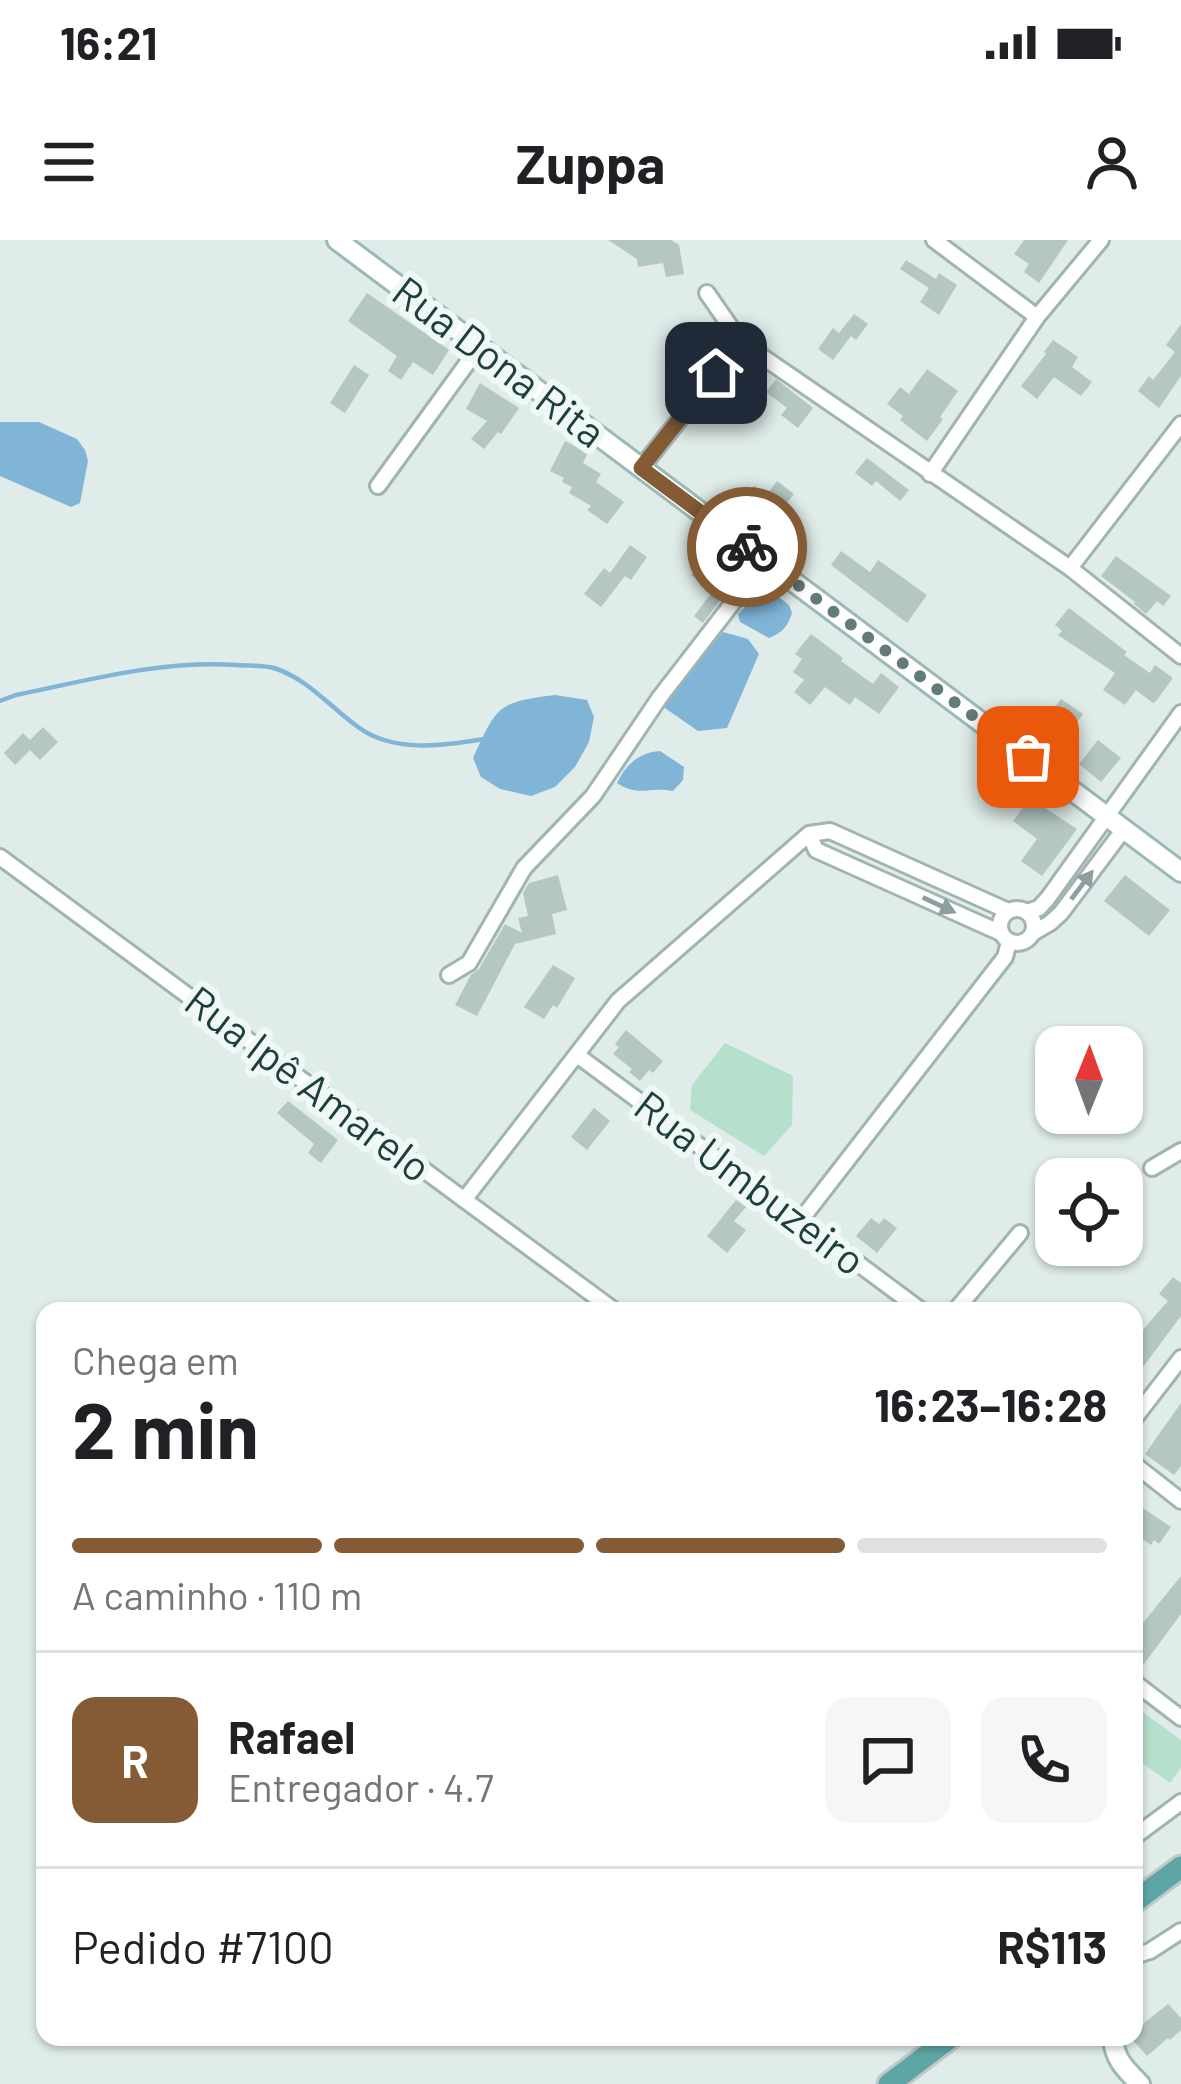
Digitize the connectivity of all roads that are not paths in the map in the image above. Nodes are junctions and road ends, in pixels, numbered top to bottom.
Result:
1 (337, 240) edge
2 (934, 240) edge
3 (1101, 240) edge
4 (707, 293) dead end
5 (1037, 317) junction
6 (741, 342) junction
7 (479, 346) junction
8 (1181, 424) edge
9 (641, 468) junction
10 (930, 474) junction
11 (378, 486) dead end
12 (765, 561) junction
13 (1070, 568) junction
14 (1181, 656) edge
15 (1181, 712) edge
16 (1107, 816) junction
17 (1124, 829) junction
18 (809, 833) junction
19 (889, 856) junction
20 (0, 857) edge
21 (1181, 872) edge
22 (877, 876) junction
23 (1008, 911) junction
24 (1027, 912) junction
25 (1033, 933) junction
26 (1005, 937) junction
27 (449, 975) dead end
28 (577, 1055) junction
29 (1181, 1151) edge
30 (1152, 1168) dead end
31 (464, 1200) junction
32 (800, 1221) junction
33 (1020, 1233) dead end
34 (603, 1302) edge
35 (910, 1302) edge
36 (962, 1302) edge
37 (1181, 1358) edge
38 (1143, 1408) edge
39 (1143, 1471) edge
40 (1181, 1501) edge
41 (1143, 1689) edge
42 (1181, 1718) edge
43 (1181, 1802) edge
44 (1143, 1830) edge
45 (1181, 1867) edge
46 (1143, 1896) edge
47 (1181, 1931) edge
48 (1143, 1954) edge
49 (939, 2046) edge
50 (1114, 2046) edge
51 (889, 2084) edge
52 (1140, 2084) edge

1 - 7 main road, Rua Dona Rita
2 - 5 street
3 - 5 street
4 - 6 street
5 - 10 street
6 - 9 street
6 - 10 street
7 - 9 main road, Rua Dona Rita
7 - 11 street
8 - 13 street
9 - 12 main road, Rua Dona Rita
10 - 13 street
12 - 16 main road, Rua Dona Rita
12 - 27 street
13 - 14 street
15 - 16 street
16 - 17 main road, Rua Dona Rita
16 - 24 street
17 - 21 main road, Rua Dona Rita
25 -> 17 street
18 - 19 street
18 - 22 street
18 - 28 street
19 - 22 street
19 - 23 street
20 - 31 street, Rua Ipê Amarelo
22 -> 26 street
23 - 24 street
23 - 26 street
24 - 25 street
25 - 26 street
26 - 32 street
28 - 31 street
28 - 32 street, Rua Umbuzeiro
29 - 30 street
31 - 34 street, Rua Ipê Amarelo
32 - 35 street, Rua Umbuzeiro
33 - 36 street
37 - 38 street
39 - 40 street
41 - 42 street
43 - 44 street
45 - 46 main road
47 - 48 street
49 - 51 main road
50 - 52 main road

